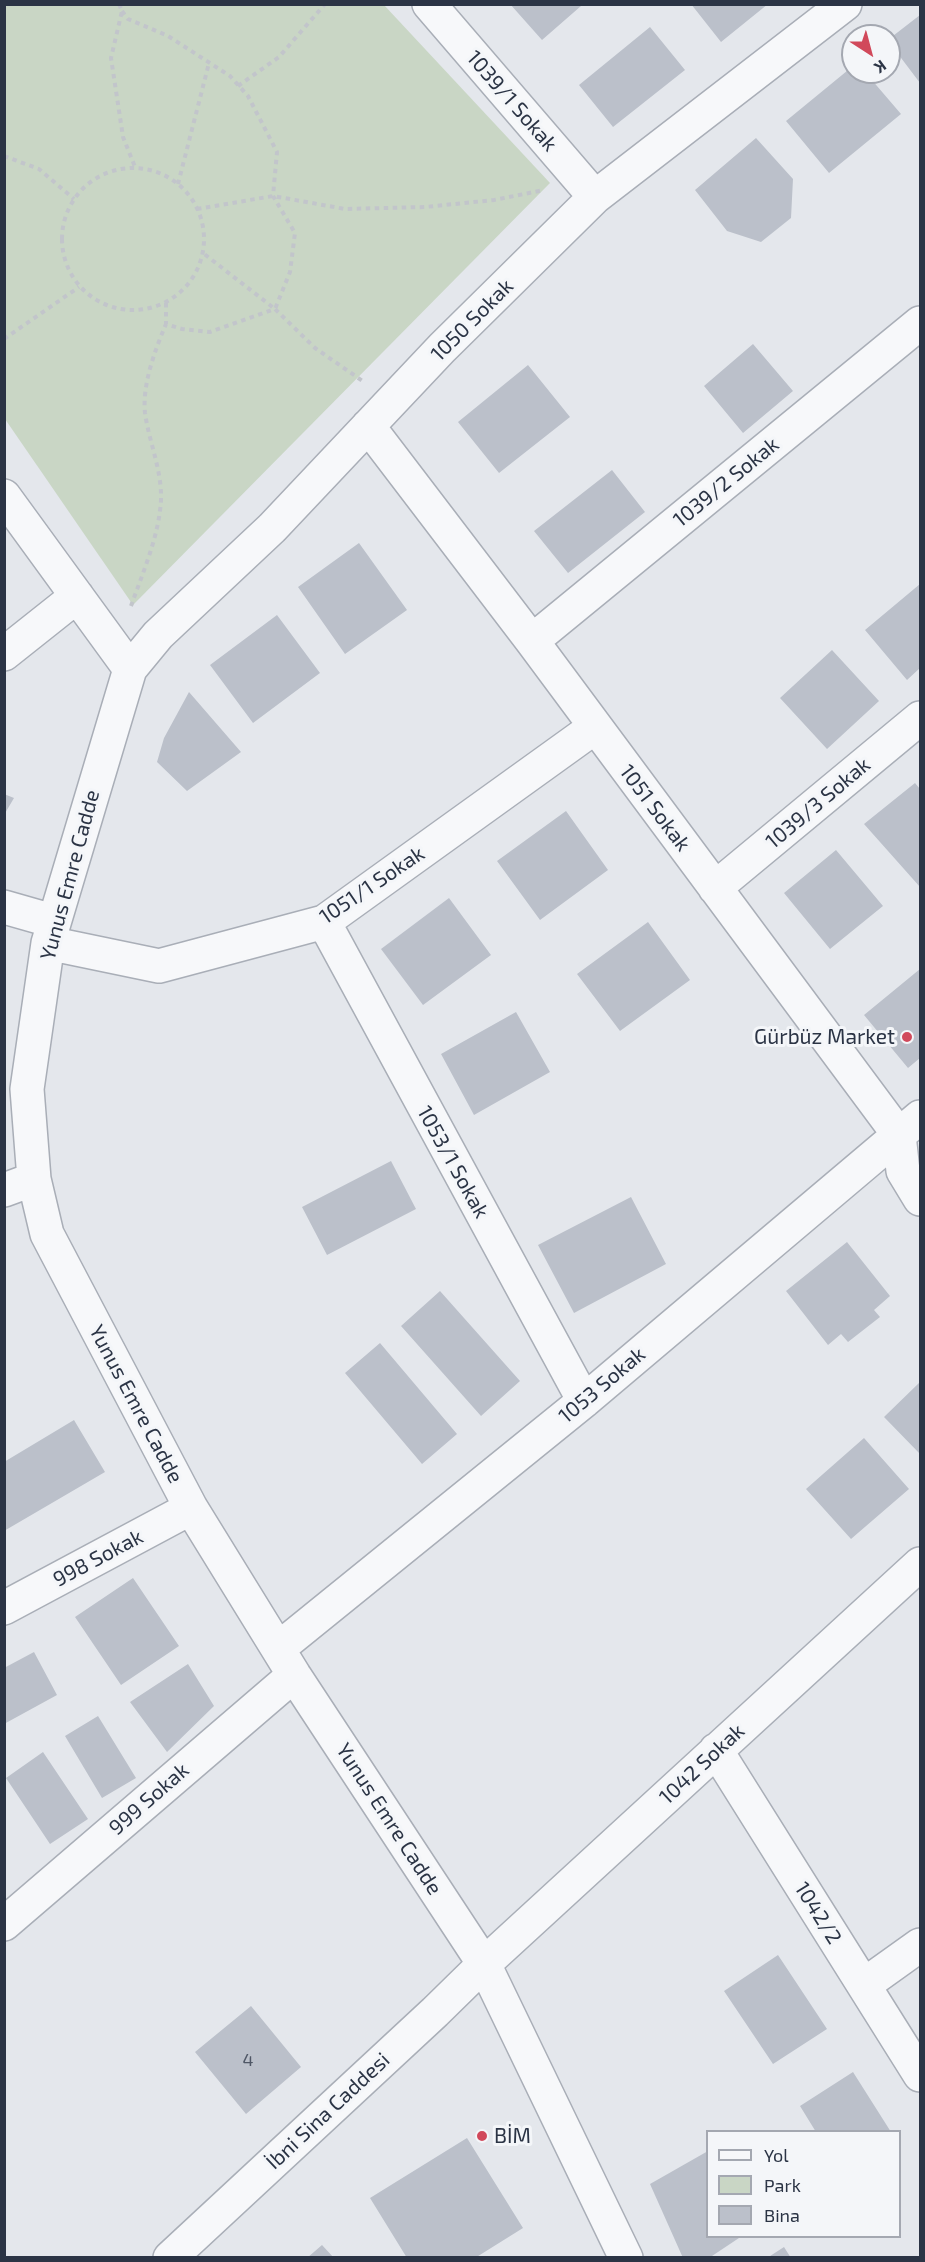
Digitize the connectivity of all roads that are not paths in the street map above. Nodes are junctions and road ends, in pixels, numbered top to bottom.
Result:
1 (845, 4) edge
2 (438, 8) edge
3 (595, 197) junction
4 (921, 323) edge
5 (368, 426) junction
6 (4, 496) edge
7 (77, 596) junction
8 (532, 641) junction
9 (4, 654) edge
10 (130, 669) junction
11 (921, 718) edge
12 (595, 727) junction
13 (715, 888) junction
14 (4, 907) edge
15 (324, 922) junction
16 (50, 932) junction
17 (910, 1126) edge
18 (19, 1185) edge
19 (921, 1199) edge
20 (584, 1401) junction
21 (191, 1508) junction
22 (921, 1564) edge
23 (4, 1608) edge
24 (286, 1661) junction
25 (716, 1750) junction
26 (4, 1924) edge
27 (921, 1945) edge
28 (484, 1964) junction
29 (864, 1985) junction
30 (921, 2075) edge
31 (170, 2258) edge
32 (626, 2258) edge

1 - 3 street, 1050 Sokak
2 - 3 street, 1039/1 Sokak
3 - 5 street, 1050 Sokak
4 - 8 street, 1039/2 Sokak
5 - 8 street, 1051 Sokak
5 - 10 street, 1050 Sokak
6 - 7 street
7 - 9 street
7 - 10 street
8 - 12 street, 1051 Sokak
10 - 16 street, Yunus Emre Cadde
11 - 13 street, 1039/3 Sokak
12 - 13 street, 1051 Sokak
12 - 15 street, 1051/1 Sokak
13 - 17 street, 1051 Sokak
14 - 16 street, 1051/1 Sokak
15 - 16 street, 1051/1 Sokak
15 - 20 street, 1053/1 Sokak
16 - 18 street, Yunus Emre Cadde
17 - 19 street
17 - 20 street, 1053 Sokak
18 - 21 street, Yunus Emre Cadde
20 - 24 street, 1053 Sokak
21 - 23 street, 998 Sokak
21 - 24 street, Yunus Emre Cadde
22 - 25 street, 1042 Sokak
24 - 26 street, 999 Sokak
24 - 28 street, Yunus Emre Cadde
25 - 28 street, 1042 Sokak
25 - 29 street, 1042/2
27 - 29 street
28 - 31 street, İbni Sina Caddesi
28 - 32 street, Yunus Emre Cadde
29 - 30 street, 1042/2

